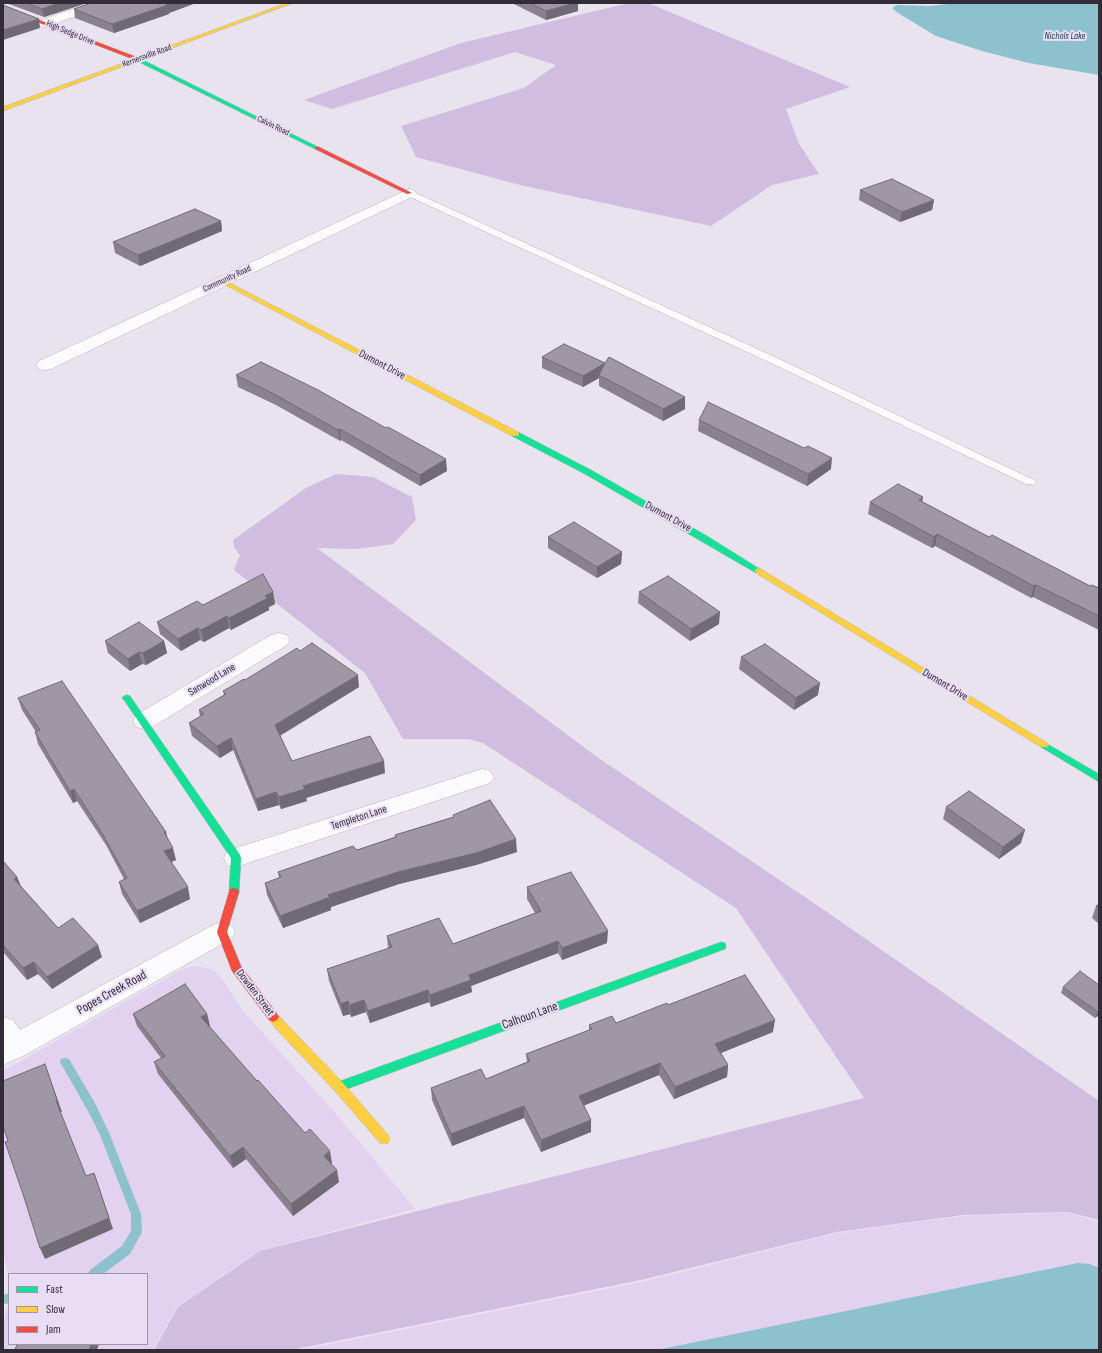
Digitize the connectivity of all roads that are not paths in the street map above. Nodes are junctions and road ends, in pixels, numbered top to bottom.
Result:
1 (103, 3) edge
2 (291, 3) edge
3 (3, 7) edge
4 (44, 23) junction
5 (137, 60) junction
6 (3, 109) edge
7 (409, 193) junction
8 (222, 281) junction
9 (45, 365) dead end
10 (1030, 482) dead end
11 (279, 640) dead end
12 (127, 698) dead end
13 (144, 721) junction
14 (482, 777) dead end
15 (1099, 779) edge
16 (236, 858) junction
17 (222, 932) junction
18 (721, 946) dead end
19 (8, 1042) edge
20 (339, 1087) junction
21 (384, 1139) dead end

1 - 4 street
2 - 5 street, Kernersville Road
3 - 4 street, High Sedge Drive
4 - 5 street, High Sedge Drive
5 - 6 street, Kernersville Road
5 - 7 street, Calvin Road
7 - 8 street, Community Road
7 - 10 lane
8 - 9 street, Community Road
8 - 15 street, Dumont Drive
11 - 13 street, Sanwood Lane
12 - 13 street
13 - 16 street
14 - 16 street, Templeton Lane
16 - 17 street
17 - 19 street, Popes Creek Road
17 - 20 street, Dowden Street
18 - 20 street, Calhoun Lane
20 - 21 street, Dowden Street

